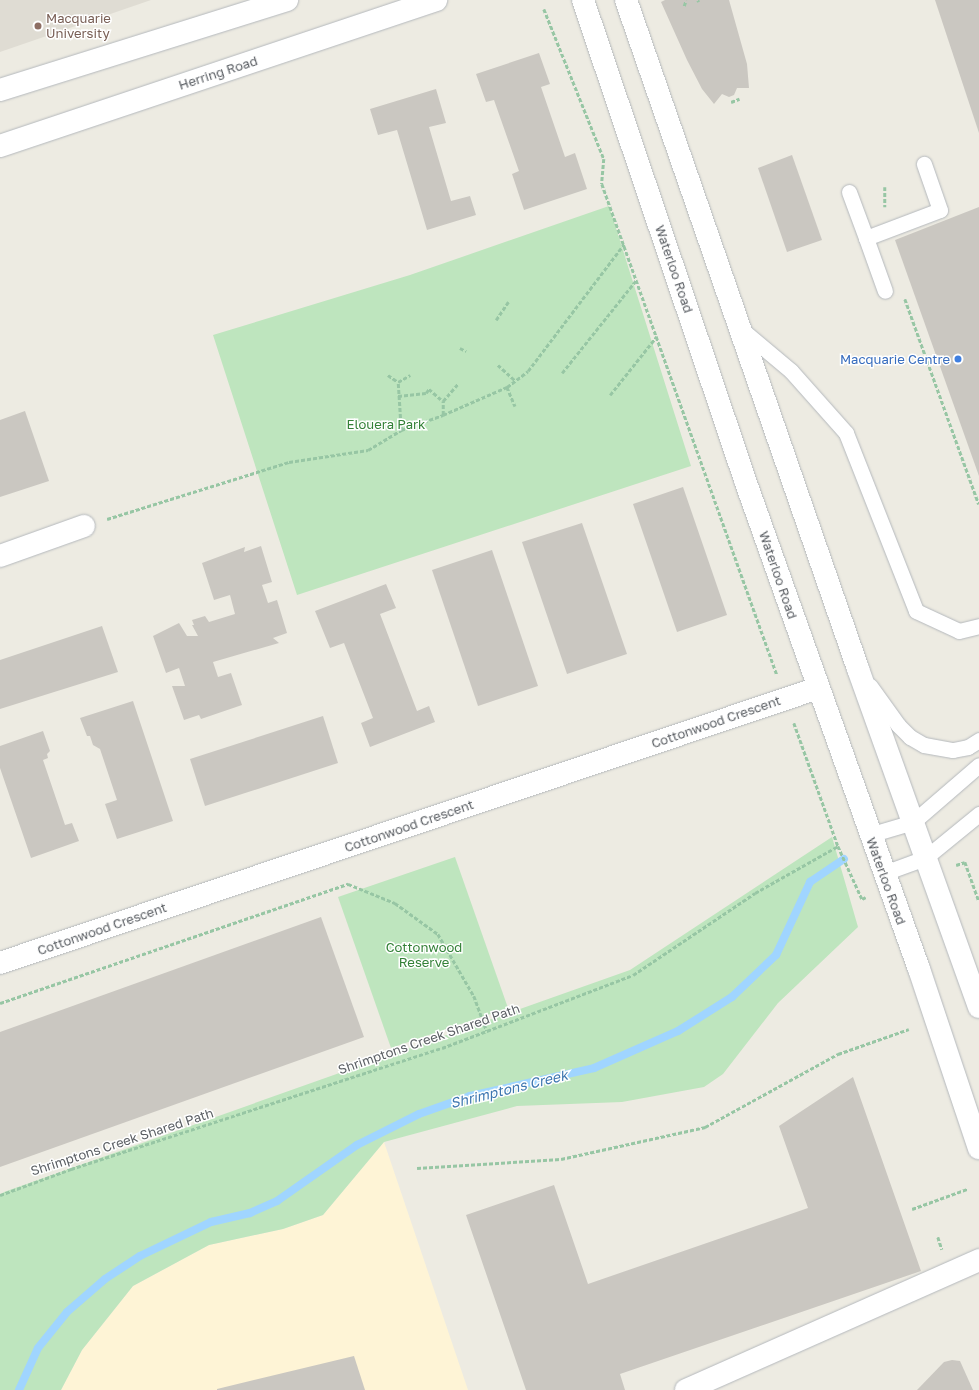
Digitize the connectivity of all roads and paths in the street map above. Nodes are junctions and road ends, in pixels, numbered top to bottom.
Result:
1 (287, 0) edge
2 (436, 0) edge
3 (583, 0) edge
4 (626, 0) edge
5 (686, 0) edge
6 (684, 6) dead end
7 (544, 9) dead end
8 (0, 90) edge
9 (739, 100) dead end
10 (731, 102) dead end
11 (0, 146) edge
12 (924, 164) dead end
13 (885, 187) dead end
14 (849, 192) dead end
15 (886, 230) junction
16 (866, 238) junction
17 (624, 244) junction
18 (637, 279) junction
19 (885, 291) dead end
20 (902, 292) dead end
21 (508, 302) dead end
22 (496, 320) dead end
23 (740, 329) junction
24 (657, 336) junction
25 (460, 348) dead end
26 (466, 351) dead end
27 (498, 365) dead end
28 (562, 373) dead end
29 (388, 375) dead end
30 (410, 375) dead end
31 (516, 381) junction
32 (398, 382) junction
33 (458, 384) dead end
34 (507, 387) junction
35 (610, 395) dead end
36 (398, 396) junction
37 (443, 401) junction
38 (515, 406) dead end
39 (444, 415) junction
40 (401, 430) junction
41 (979, 504) edge
42 (84, 526) joint
43 (0, 556) edge
44 (979, 626) edge
45 (775, 668) dead end
46 (858, 669) junction
47 (818, 688) junction
48 (794, 722) dead end
49 (979, 740) edge
50 (979, 765) edge
51 (979, 814) edge
52 (913, 822) junction
53 (869, 835) junction
54 (838, 846) junction
55 (925, 858) junction
56 (965, 862) dead end
57 (884, 874) junction
58 (862, 899) dead end
59 (979, 901) edge
60 (0, 963) edge
61 (972, 978) edge
62 (0, 1003) edge
63 (979, 1007) edge
64 (909, 1029) dead end
65 (487, 1031) junction
66 (979, 1148) edge
67 (417, 1168) dead end
68 (967, 1189) dead end
69 (0, 1195) edge
70 (912, 1209) dead end
71 (938, 1237) dead end
72 (942, 1249) dead end
73 (979, 1260) edge
74 (686, 1390) edge

1 - 8 street
2 - 11 street, Herring Road
3 - 47 street, Waterloo Road
4 - 23 street
5 - 6 path
7 - 17 path
9 - 10 path
12 - 15 lane
13 - 15 path
14 - 16 lane
15 - 16 lane
16 - 19 lane
17 - 18 path
17 - 31 path
18 - 24 path
18 - 28 path
20 - 41 path
21 - 22 path
23 - 44 lane
23 - 46 street
24 - 35 path
24 - 45 path
25 - 26 path
27 - 31 path
29 - 32 path
30 - 32 path
31 - 34 path
32 - 36 path
33 - 37 path
34 - 38 path
34 - 39 path
36 - 37 path
36 - 40 path
37 - 39 path
39 - 40 path
40 - 42 path
42 - 43 street
46 - 49 lane
46 - 52 street
47 - 53 street, Waterloo Road
47 - 60 street, Cottonwood Crescent
48 - 54 path
50 - 52 lane
51 - 55 lane
52 - 53 lane
52 - 55 street
53 - 57 street, Waterloo Road
54 - 58 path
54 - 65 path, Shrimptons Creek Shared Path
55 - 57 lane
55 - 61 street
56 - 59 path
57 - 66 street, Waterloo Road
61 - 63 street
62 - 65 path
64 - 67 path
65 - 69 path, Shrimptons Creek Shared Path
68 - 70 path
71 - 72 path
73 - 74 street

